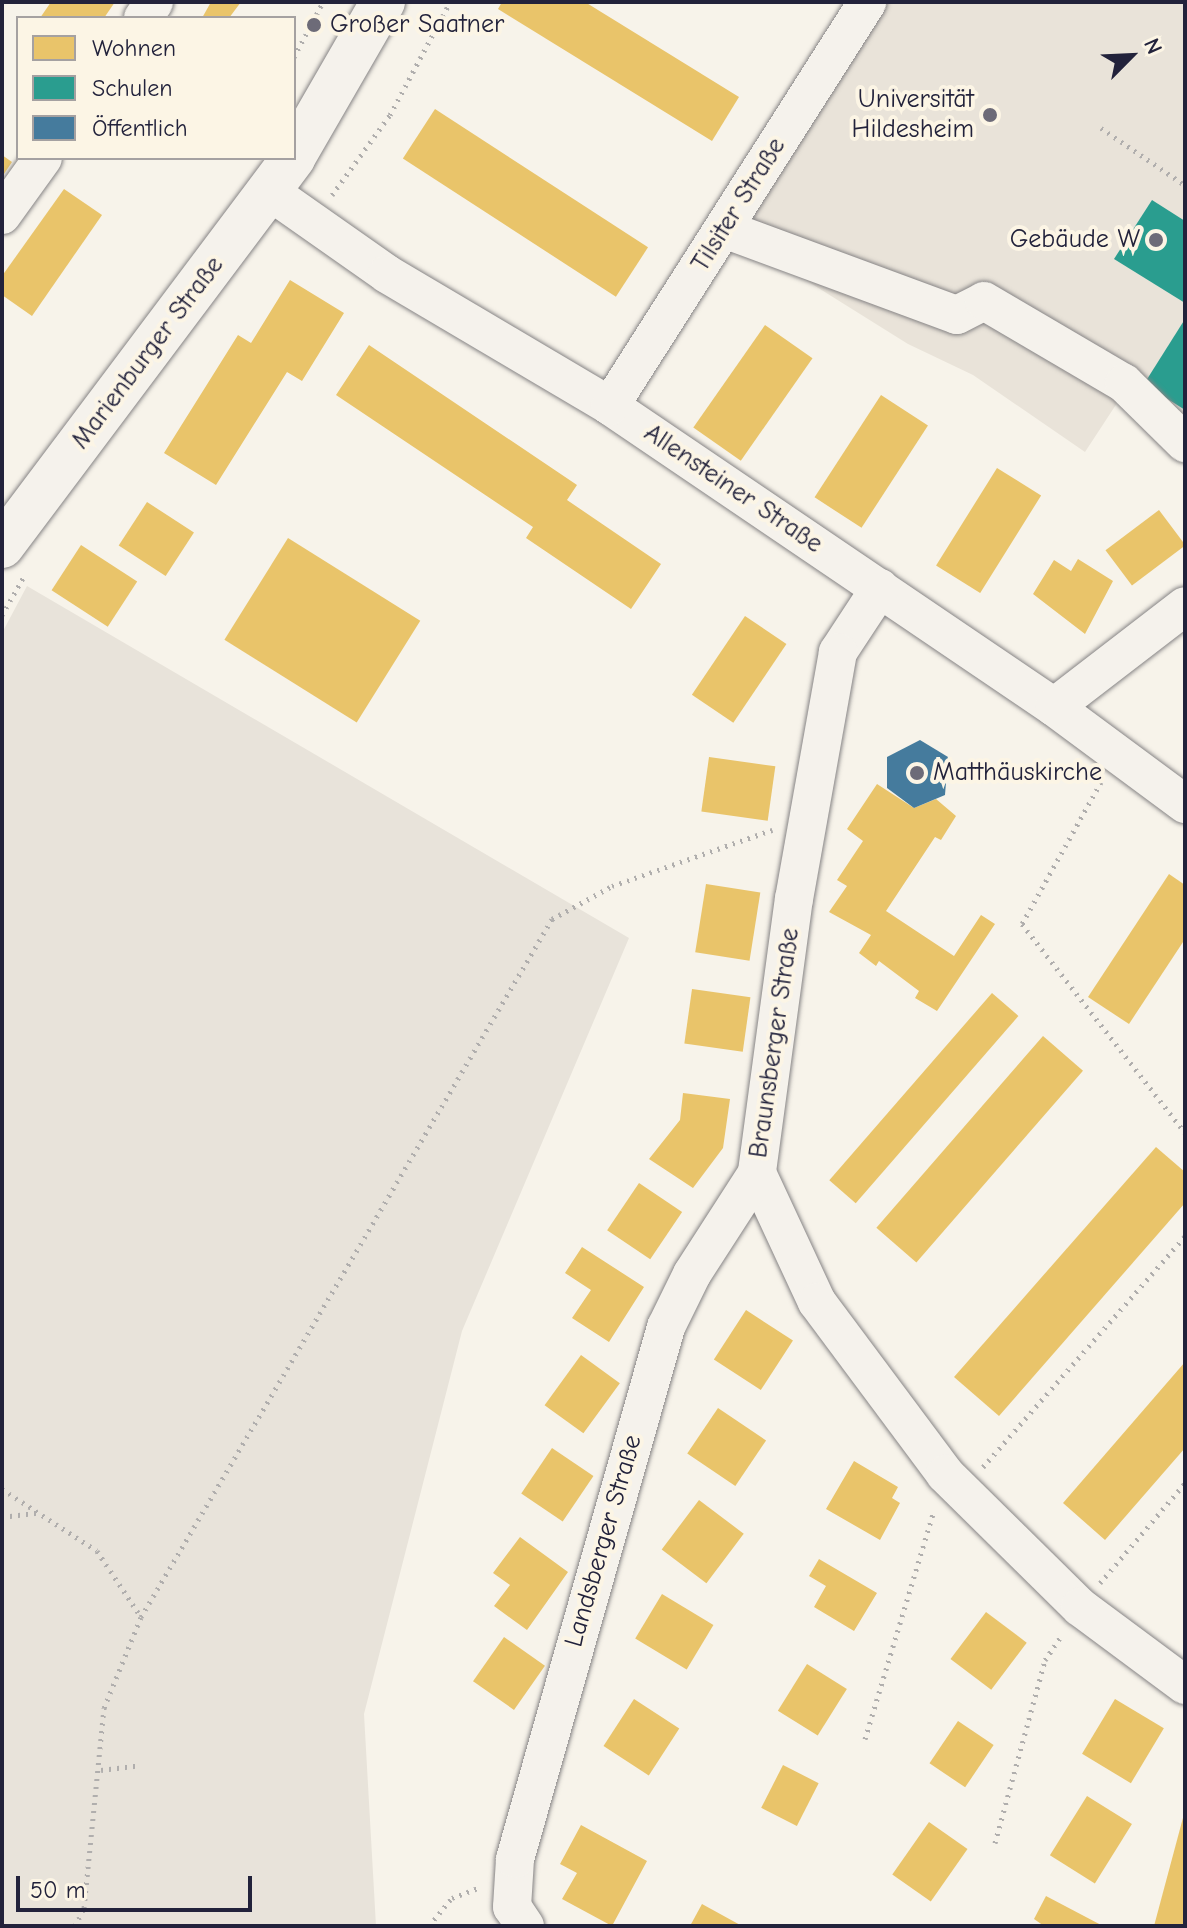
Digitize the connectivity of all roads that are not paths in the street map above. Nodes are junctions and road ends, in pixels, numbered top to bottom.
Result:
1 (383, 2) edge
2 (867, 2) edge
3 (296, 149) edge
4 (42, 160) edge
5 (285, 168) edge
6 (2, 215) edge
7 (724, 229) junction
8 (610, 406) junction
9 (1185, 443) edge
10 (2, 546) edge
11 (880, 588) junction
12 (1185, 606) edge
13 (1054, 707) junction
14 (1185, 804) edge
15 (757, 1173) junction
16 (1185, 1685) edge
17 (525, 1926) edge

1 - 3 main road, Marienburger Straße
2 - 7 street, Tilsiter Straße
4 - 6 street
5 - 8 street, Allensteiner Straße
5 - 10 main road, Marienburger Straße
7 - 8 street, Tilsiter Straße
7 - 9 street
8 - 11 street, Allensteiner Straße
11 - 13 street, Allensteiner Straße
11 - 15 street, Braunsberger Straße
12 - 13 street
13 - 14 street, Allensteiner Straße
15 - 16 street, Braunsberger Straße
15 - 17 street, Landsberger Straße

